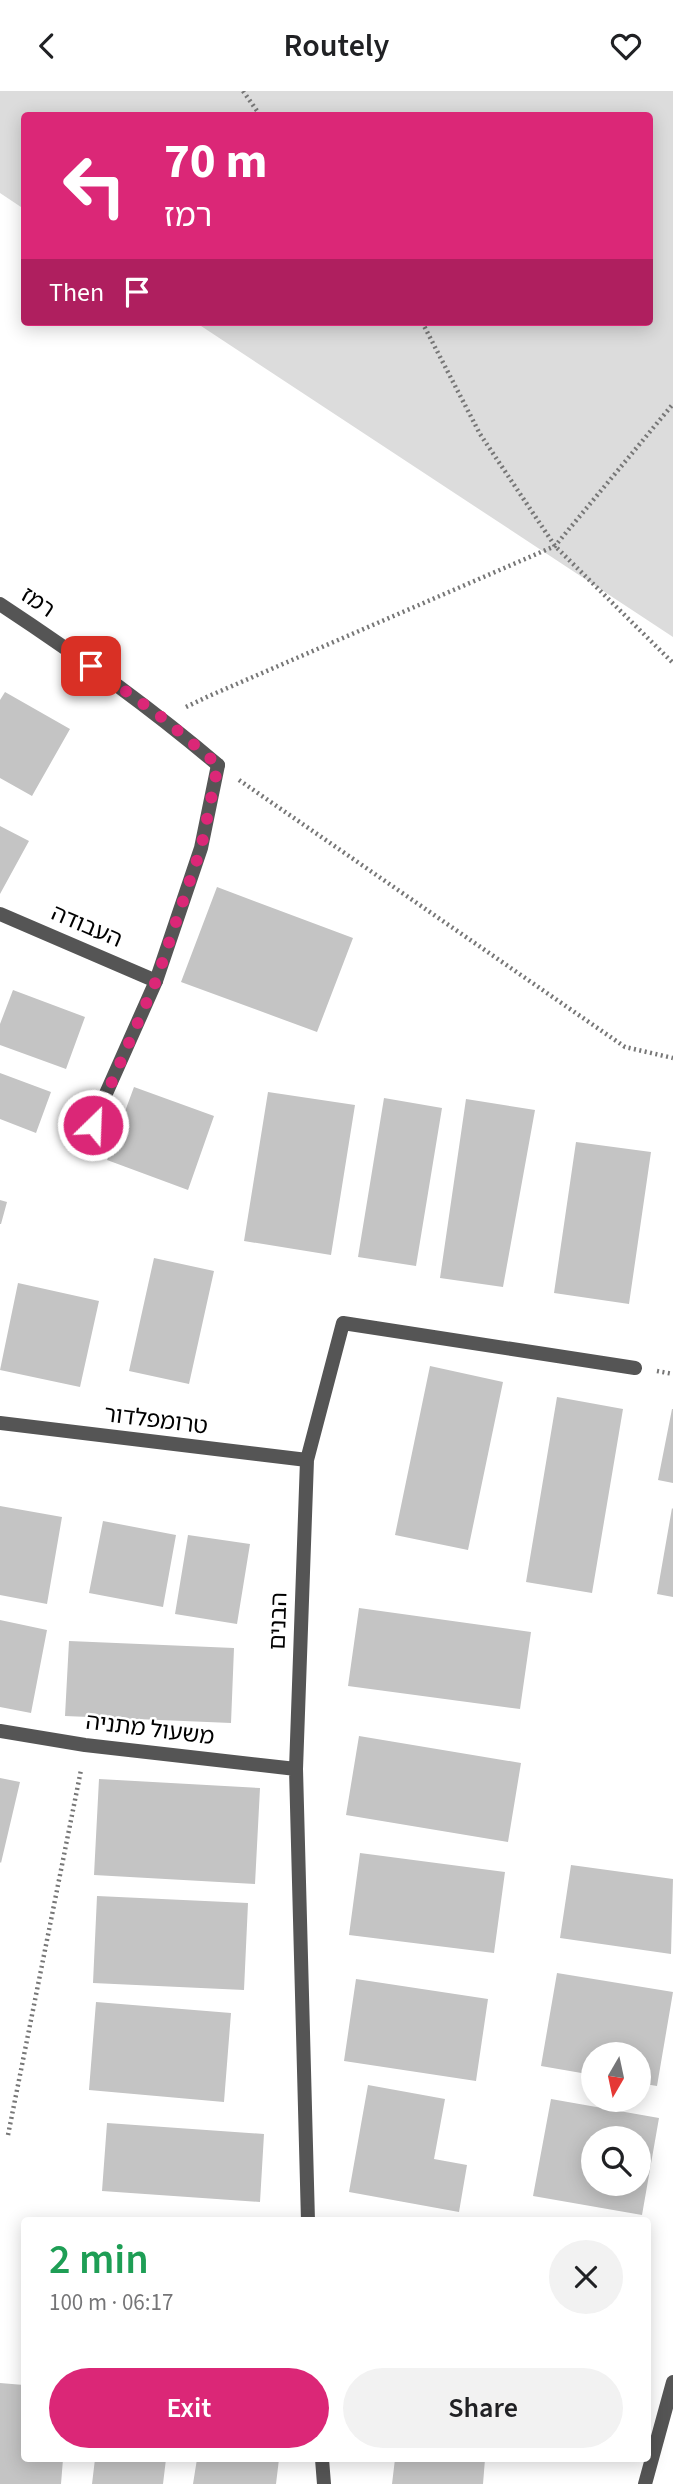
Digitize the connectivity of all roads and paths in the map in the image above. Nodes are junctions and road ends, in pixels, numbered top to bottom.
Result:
1 (243, 91) edge
2 (258, 112) edge
3 (424, 326) edge
4 (673, 404) edge
5 (555, 546) junction
6 (0, 604) edge
7 (673, 663) edge
8 (164, 719) junction
9 (218, 765) junction
10 (0, 914) edge
11 (156, 981) junction
12 (673, 1058) edge
13 (93, 1125) dead end
14 (635, 1368) dead end
15 (0, 1423) edge
16 (307, 1460) junction
17 (0, 1731) edge
18 (85, 1745) junction
19 (296, 1769) junction
20 (8, 2135) dead end
21 (308, 2217) edge
22 (673, 2382) edge
23 (651, 2415) edge
24 (663, 2416) junction
25 (651, 2461) edge
26 (323, 2462) edge
27 (651, 2462) edge
28 (324, 2484) edge
29 (645, 2484) edge

1 - 2 path
3 - 5 path
4 - 5 path
5 - 7 path
5 - 8 path
6 - 8 street, רמז
8 - 9 street, רמז
9 - 11 street
9 - 12 path
10 - 11 street, העבודה
11 - 13 street
14 - 16 street, הבנים
15 - 16 street, טרומפלדור
16 - 19 street, הבנים
17 - 18 street, משעול מתניה
18 - 19 street, משעול מתניה
18 - 20 path
19 - 21 street, הבנים
22 - 24 street
23 - 24 street
24 - 25 street
26 - 28 street
27 - 29 street

